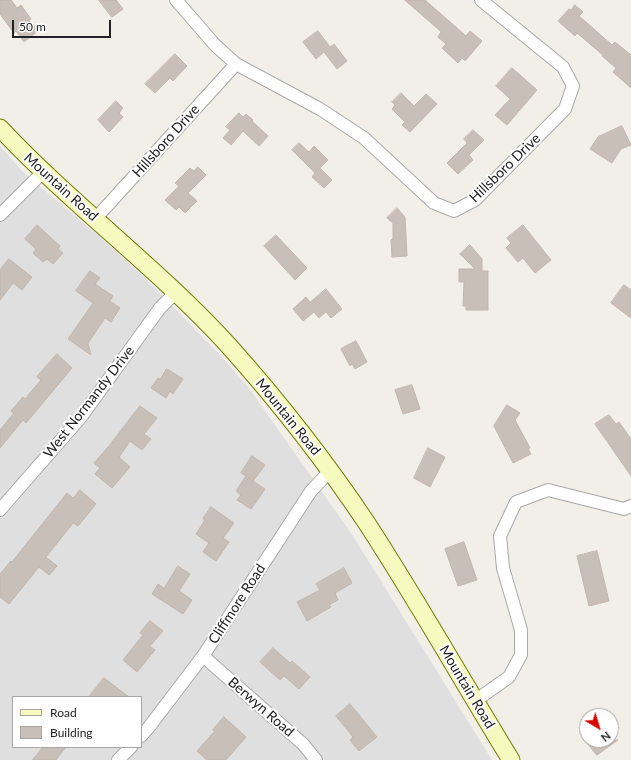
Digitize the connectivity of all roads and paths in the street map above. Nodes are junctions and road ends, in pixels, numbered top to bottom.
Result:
1 (176, 0) edge
2 (481, 0) edge
3 (236, 64) junction
4 (0, 128) edge
5 (43, 172) junction
6 (0, 214) edge
7 (96, 218) junction
8 (176, 292) junction
9 (330, 471) junction
10 (631, 506) edge
11 (0, 510) edge
12 (203, 656) junction
13 (475, 702) junction
14 (142, 735) edge
15 (130, 748) edge
16 (118, 760) edge
17 (316, 760) edge
18 (511, 760) edge

1 - 3 street, Hillsboro Drive
2 - 3 street, Hillsboro Drive
3 - 7 street, Hillsboro Drive
4 - 5 main road, Mountain Road
5 - 6 street
5 - 7 main road, Mountain Road
7 - 8 main road, Mountain Road
8 - 9 main road, Mountain Road
8 - 11 street, West Normandy Drive
9 - 12 street, Cliffmore Road
9 - 13 main road, Mountain Road
10 - 13 street
12 - 14 street, Cliffmore Road
12 - 17 street, Berwyn Road
13 - 18 main road, Mountain Road
15 - 16 street

